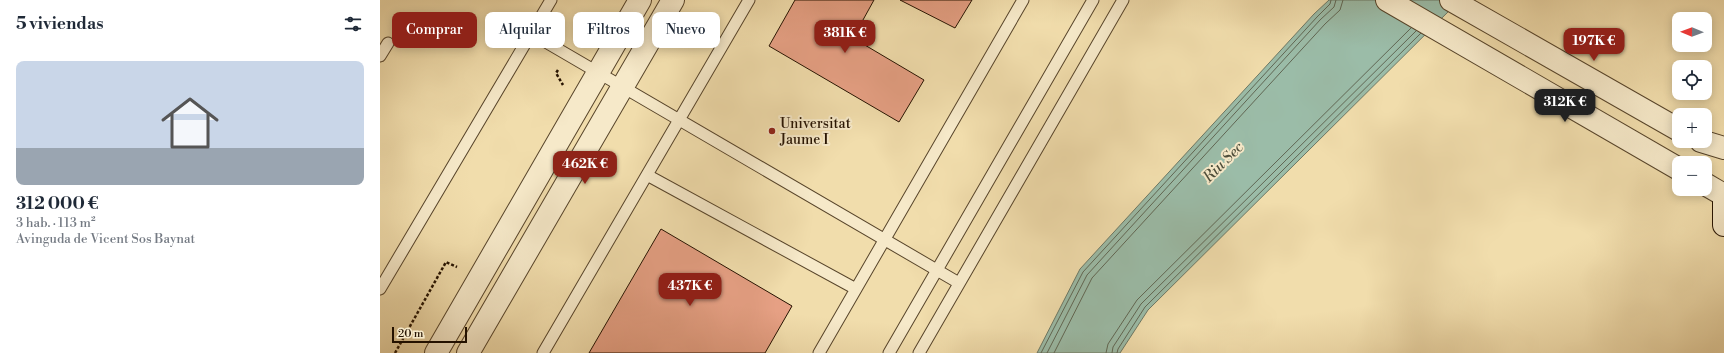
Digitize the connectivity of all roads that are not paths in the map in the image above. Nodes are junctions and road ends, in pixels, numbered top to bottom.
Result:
1 (551, 0) edge
2 (640, 0) edge
3 (673, 0) edge
4 (749, 0) edge
5 (1023, 0) edge
6 (1093, 0) edge
7 (1123, 0) edge
8 (1387, 0) edge
9 (1450, 0) edge
10 (544, 12) edge
11 (388, 43) dead end
12 (524, 48) edge
13 (556, 48) edge
14 (380, 56) edge
15 (598, 72) junction
16 (622, 87) junction
17 (679, 120) junction
18 (1672, 126) edge
19 (1712, 144) edge
20 (1724, 148) edge
21 (1672, 165) edge
22 (647, 175) junction
23 (1712, 188) edge
24 (1724, 195) edge
25 (1724, 225) edge
26 (884, 239) junction
27 (937, 270) junction
28 (959, 283) junction
29 (380, 289) edge
30 (856, 289) junction
31 (436, 353) edge
32 (468, 353) edge
33 (543, 353) edge
34 (819, 353) edge
35 (889, 353) edge
36 (919, 353) edge

1 - 10 lane
2 - 15 street
3 - 16 street
4 - 17 lane
5 - 26 lane
6 - 27 lane
7 - 28 lane
8 - 21 street
9 - 18 street
11 - 14 lane
12 - 29 lane
13 - 15 lane
15 - 16 lane
15 - 31 street
16 - 17 lane
16 - 32 street
17 - 22 lane
17 - 26 lane
19 - 20 street
22 - 30 lane
22 - 33 lane
23 - 24 street
24 - 25 street
26 - 27 lane
26 - 30 lane
27 - 28 lane
27 - 35 lane
28 - 36 lane
30 - 34 lane

